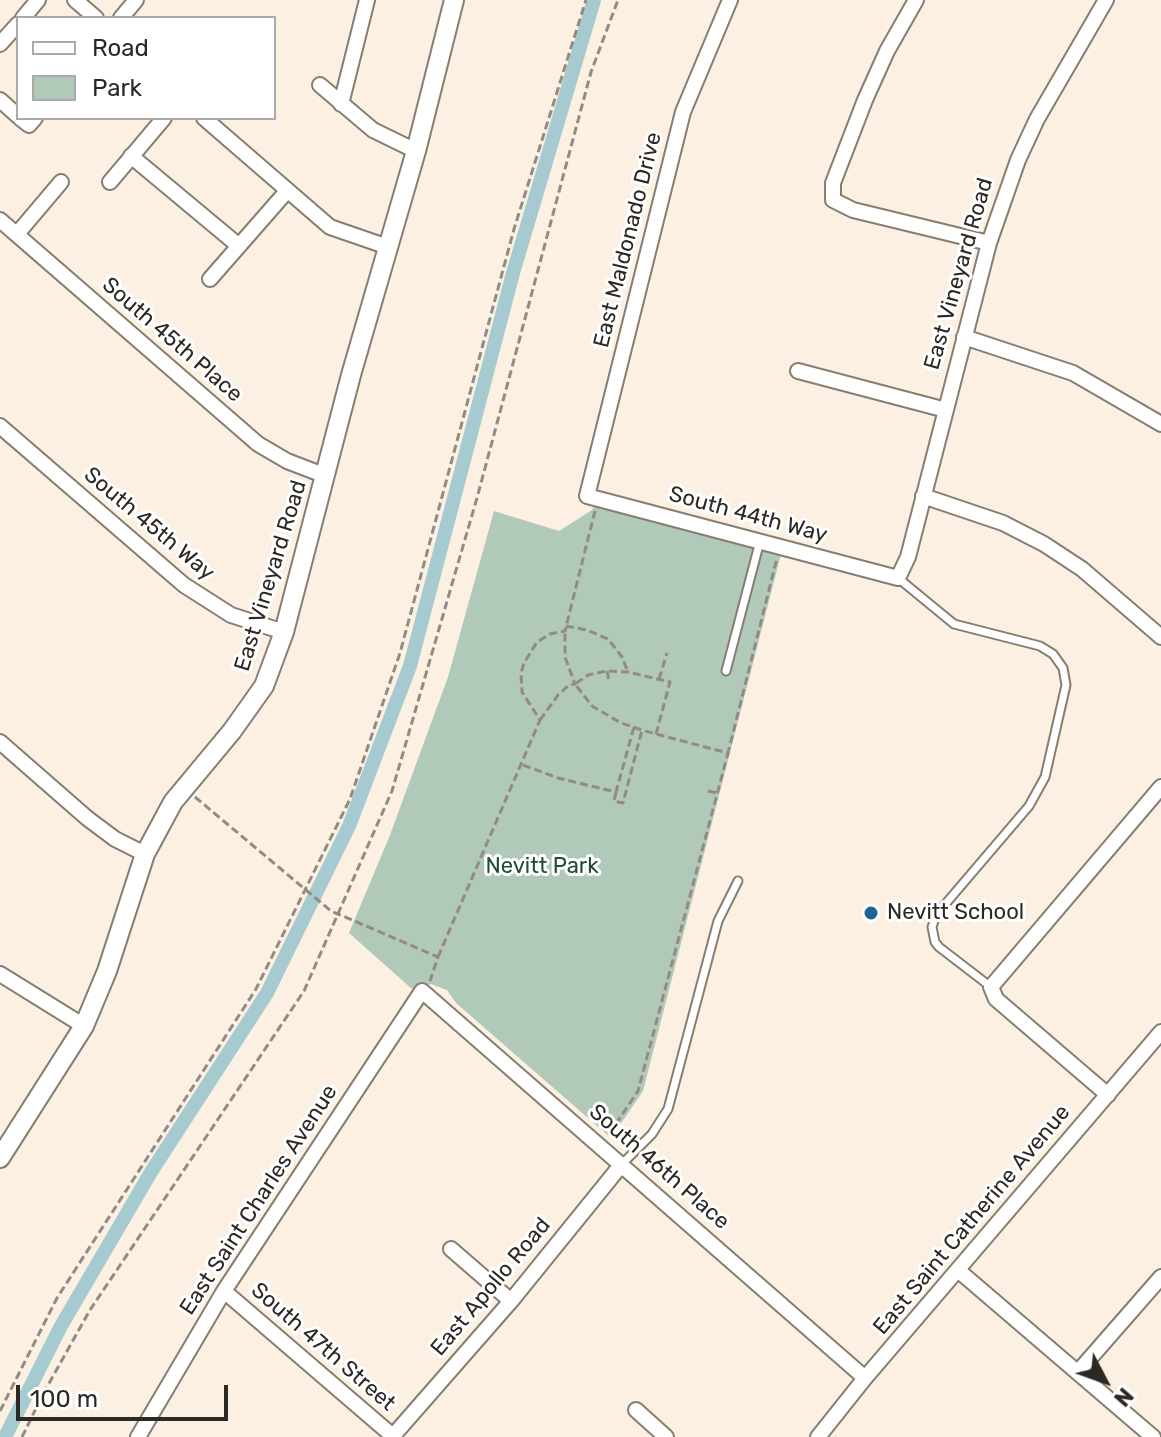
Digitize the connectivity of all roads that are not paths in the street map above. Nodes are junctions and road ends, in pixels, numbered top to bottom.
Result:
1 (38, 0) edge
2 (75, 0) edge
3 (136, 0) edge
4 (367, 0) edge
5 (454, 0) edge
6 (730, 0) edge
7 (916, 0) edge
8 (1106, 0) edge
9 (25, 16) edge
10 (94, 16) edge
11 (123, 16) edge
12 (16, 26) edge
13 (0, 44) edge
14 (320, 85) dead end
15 (341, 104) junction
16 (162, 120) edge
17 (206, 120) edge
18 (416, 151) junction
19 (131, 156) junction
20 (61, 182) dead end
21 (110, 182) dead end
22 (287, 191) junction
23 (0, 220) edge
24 (17, 234) junction
25 (989, 243) junction
26 (239, 246) junction
27 (388, 247) junction
28 (210, 279) dead end
29 (964, 337) junction
30 (798, 371) dead end
31 (946, 410) junction
32 (1161, 424) edge
33 (0, 426) edge
34 (326, 476) junction
35 (587, 496) joint
36 (923, 496) junction
37 (760, 541) junction
38 (898, 578) junction
39 (284, 632) junction
40 (1161, 637) edge
41 (726, 671) dead end
42 (0, 742) edge
43 (1161, 787) edge
44 (145, 854) junction
45 (738, 881) dead end
46 (0, 974) edge
47 (426, 986) joint
48 (991, 987) junction
49 (84, 1026) junction
50 (1161, 1032) edge
51 (1108, 1095) junction
52 (0, 1158) edge
53 (622, 1164) junction
54 (451, 1249) dead end
55 (959, 1271) junction
56 (1161, 1277) edge
57 (224, 1291) junction
58 (511, 1301) junction
59 (1078, 1372) junction
60 (865, 1378) junction
61 (636, 1410) dead end
62 (138, 1437) edge
63 (393, 1437) edge
64 (666, 1437) edge
65 (818, 1437) edge
66 (1153, 1437) edge

1 - 9 street
2 - 10 street
3 - 11 street
4 - 15 street
5 - 18 street, East Vineyard Road
6 - 35 street, East Maldonado Drive
7 - 25 street
8 - 25 street, East Vineyard Road
12 - 13 street
14 - 15 street
15 - 18 street
16 - 19 street
17 - 22 street
18 - 27 street, East Vineyard Road
19 - 21 street
19 - 26 street
20 - 24 street
22 - 26 street
22 - 27 street
23 - 24 street, South 45th Place
24 - 34 street, South 45th Place
25 - 29 street, East Vineyard Road
26 - 28 street
27 - 34 street, East Vineyard Road
29 - 31 street, East Vineyard Road
29 - 32 street
30 - 31 street
31 - 36 street, East Vineyard Road
33 - 39 street, South 45th Way
34 - 39 street, East Vineyard Road
35 - 37 street, South 44th Way
36 - 38 street, East Vineyard Road
36 - 40 street
37 - 38 street, South 44th Way
37 - 41 lane
38 - 48 lane
39 - 44 street, East Vineyard Road
42 - 44 street
43 - 48 street
44 - 49 street, East Vineyard Road
45 - 53 lane
46 - 49 street
47 - 53 street, South 46th Place
47 - 57 street, East Saint Charles Avenue
48 - 51 street
49 - 52 street, East Vineyard Road
50 - 51 street, East Saint Catherine Avenue
51 - 55 street, East Saint Catherine Avenue
53 - 58 street, East Apollo Road
53 - 60 street, South 46th Place
54 - 58 street
55 - 59 street
55 - 60 street, East Saint Catherine Avenue
56 - 59 street
57 - 62 street, East Saint Charles Avenue
57 - 63 street, South 47th Street
58 - 63 street, East Apollo Road
59 - 66 street
60 - 65 street, East Saint Catherine Avenue
61 - 64 street

